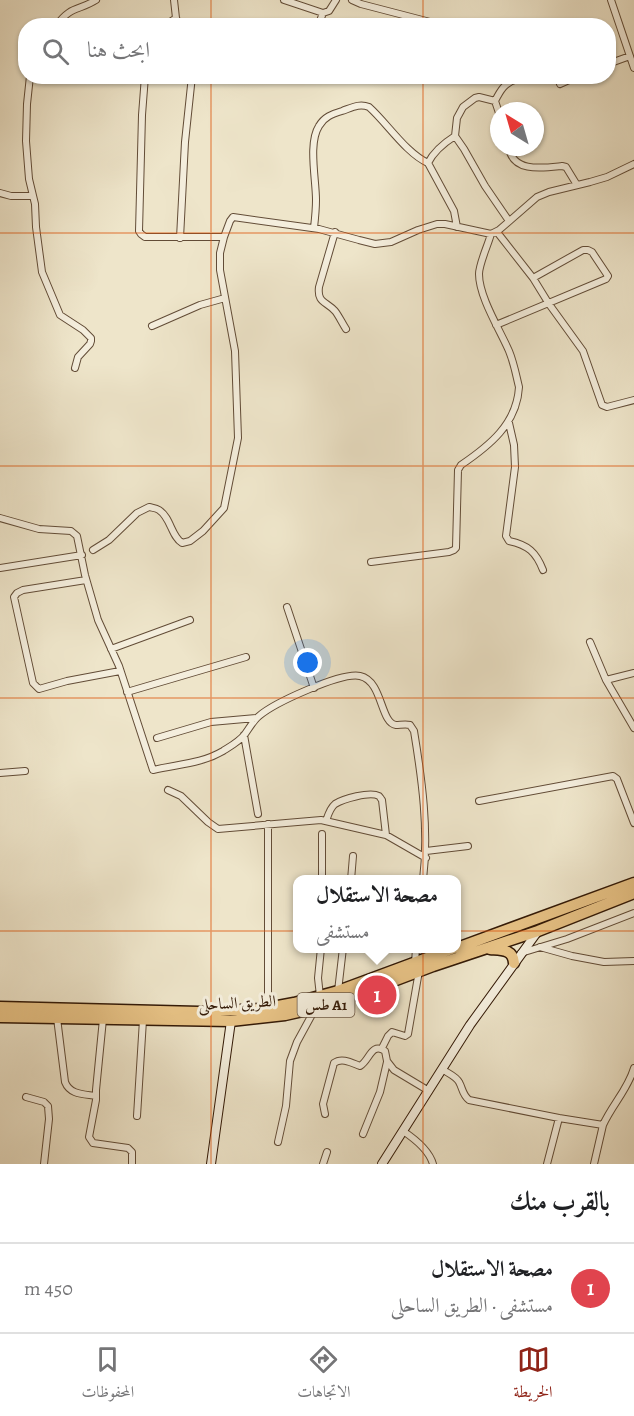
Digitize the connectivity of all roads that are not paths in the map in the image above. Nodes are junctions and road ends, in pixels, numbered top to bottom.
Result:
1 (96, 0) edge
2 (174, 0) edge
3 (284, 0) edge
4 (336, 0) edge
5 (352, 0) edge
6 (611, 0) edge
7 (323, 13) junction
8 (61, 18) edge
9 (176, 18) edge
10 (321, 18) edge
11 (415, 18) edge
12 (630, 56) junction
13 (616, 61) edge
14 (634, 68) edge
15 (29, 84) edge
16 (144, 84) edge
17 (191, 84) edge
18 (507, 84) edge
19 (495, 101) joint
20 (455, 136) junction
21 (512, 156) edge
22 (428, 163) junction
23 (634, 164) edge
24 (578, 185) junction
25 (0, 193) edge
26 (33, 196) junction
27 (509, 221) junction
28 (457, 227) junction
29 (314, 228) junction
30 (335, 232) junction
31 (494, 233) junction
32 (224, 237) junction
33 (180, 238) junction
34 (533, 278) junction
35 (225, 298) junction
36 (549, 304) junction
37 (496, 325) junction
38 (152, 326) dead end
39 (346, 329) dead end
40 (75, 368) dead end
41 (634, 400) edge
42 (509, 423) junction
43 (0, 518) edge
44 (93, 550) dead end
45 (82, 555) junction
46 (372, 562) dead end
47 (0, 568) edge
48 (543, 570) dead end
49 (86, 580) junction
50 (287, 608) dead end
51 (190, 620) dead end
52 (590, 642) dead end
53 (111, 649) junction
54 (246, 657) dead end
55 (120, 671) junction
56 (634, 673) edge
57 (606, 681) junction
58 (314, 688) junction
59 (128, 692) junction
60 (256, 718) junction
61 (634, 728) edge
62 (244, 735) junction
63 (157, 738) dead end
64 (25, 771) dead end
65 (0, 773) edge
66 (168, 789) dead end
67 (479, 801) dead end
68 (258, 814) dead end
69 (326, 821) junction
70 (268, 824) junction
71 (634, 824) edge
72 (322, 834) dead end
73 (386, 835) junction
74 (468, 846) dead end
75 (426, 855) junction
76 (353, 856) dead end
77 (322, 875) edge
78 (351, 875) edge
79 (424, 875) edge
80 (634, 883) edge
81 (634, 893) edge
82 (634, 913) edge
83 (538, 931) junction
84 (461, 946) edge
85 (540, 947) junction
86 (484, 949) junction
87 (510, 952) junction
88 (320, 953) edge
89 (342, 953) edge
90 (416, 953) edge
91 (445, 953) edge
92 (522, 953) junction
93 (634, 961) edge
94 (514, 963) junction
95 (417, 967) junction
96 (338, 991) junction
97 (320, 996) junction
98 (0, 1007) edge
99 (268, 1008) junction
100 (316, 1008) junction
101 (0, 1017) edge
102 (57, 1018) junction
103 (103, 1019) junction
104 (143, 1020) junction
105 (231, 1021) junction
106 (382, 1048) junction
107 (387, 1061) junction
108 (634, 1068) edge
109 (442, 1069) junction
110 (429, 1091) junction
111 (96, 1096) junction
112 (26, 1097) dead end
113 (324, 1114) dead end
114 (137, 1116) dead end
115 (559, 1118) junction
116 (603, 1125) junction
117 (403, 1131) junction
118 (363, 1134) dead end
119 (278, 1142) dead end
120 (327, 1152) dead end
121 (45, 1164) edge
122 (132, 1164) edge
123 (211, 1164) edge
124 (322, 1164) edge
125 (382, 1164) edge
126 (433, 1164) edge
127 (547, 1164) edge
128 (594, 1164) edge

1 - 8 street
2 - 9 street
3 - 7 street
4 - 7 street
5 - 11 street
6 - 12 street
7 - 10 street
12 - 13 street
12 - 14 street
15 - 26 street
16 - 33 street
17 - 33 street
18 - 19 street
19 - 20 street
20 - 22 street
20 - 27 street
21 - 24 street
22 - 28 street
22 - 29 street
23 - 24 street
24 - 27 street
25 - 26 street
26 - 40 street
27 - 31 street
28 - 30 street
28 - 31 street
29 - 30 street
29 - 32 street
30 - 39 street
31 - 34 street
31 - 37 street
32 - 33 street
32 - 35 street
34 - 36 street
34 - 36 street
35 - 38 street
35 - 44 street
36 - 37 street
36 - 41 street
37 - 42 street
42 - 46 street
42 - 48 street
43 - 45 street
45 - 47 street
45 - 49 street
49 - 53 street
49 - 55 street
50 - 58 street
51 - 53 street
52 - 57 street
53 - 55 street
54 - 59 street
55 - 59 street
56 - 57 street
57 - 61 street
58 - 60 street
58 - 75 street
59 - 62 street
60 - 62 street
60 - 63 street
62 - 68 street
64 - 65 street
66 - 70 street
67 - 71 street
69 - 70 street
69 - 73 street
69 - 73 street
70 - 99 street
72 - 77 street
73 - 75 street
74 - 75 street
75 - 79 street
76 - 78 street
80 - 84 highway, الطريق الساحلى / طس A1
81 - 83 highway, الطريق الساحلى / طس A1
82 - 85 street
83 - 86 highway, الطريق الساحلى / طس A1
83 - 92 street
85 - 92 street
85 - 93 street
86 - 87 highway
86 - 95 highway, الطريق الساحلى / طس A1
87 - 92 street
87 - 94 highway
88 - 97 street
89 - 96 street
90 - 95 street
91 - 95 highway, الطريق الساحلى / طس A1
92 - 94 street
94 - 109 street
95 - 96 highway, الطريق الساحلى / طس A1
95 - 100 highway, الطريق الساحلى / طس A1
95 - 106 street
96 - 97 highway, الطريق الساحلى / طس A1
97 - 99 highway, الطريق الساحلى / طس A1
98 - 99 highway, الطريق الساحلى / طس A1
100 - 105 highway, الطريق الساحلى / طس A1
100 - 119 street
101 - 102 highway, الطريق الساحلى / طس A1
102 - 103 highway, الطريق الساحلى / طس A1
102 - 111 street
103 - 104 highway, الطريق الساحلى / طس A1
103 - 111 street
104 - 105 highway, الطريق الساحلى / طس A1
104 - 114 street
105 - 123 street
106 - 107 street
106 - 113 street
107 - 110 street
107 - 118 street
108 - 116 street
109 - 110 street
109 - 115 street
110 - 117 street
111 - 122 street
112 - 121 street
115 - 116 street
115 - 127 street
116 - 128 street
117 - 125 street
117 - 126 street
120 - 124 street

